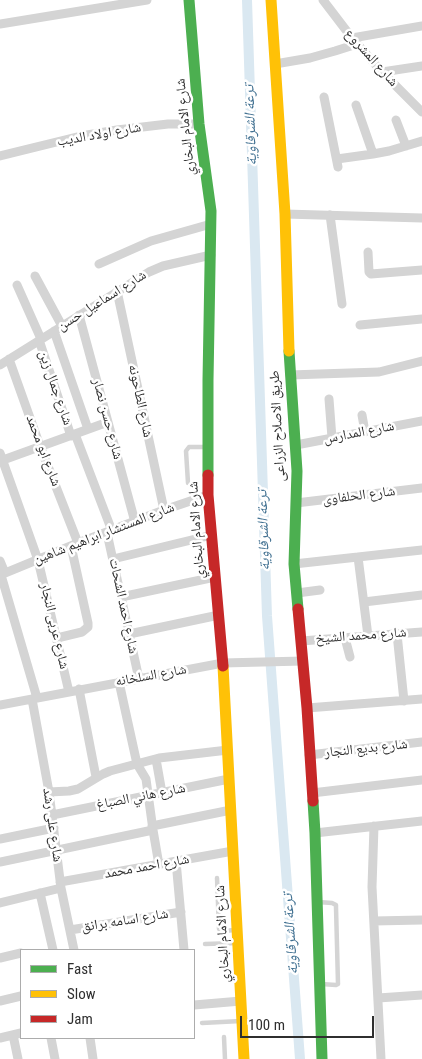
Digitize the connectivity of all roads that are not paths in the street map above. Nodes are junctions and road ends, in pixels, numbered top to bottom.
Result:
1 (147, 0) edge
2 (189, 0) edge
3 (271, 0) edge
4 (323, 0) edge
5 (0, 24) edge
6 (422, 26) edge
7 (354, 41) junction
8 (275, 64) junction
9 (422, 66) edge
10 (382, 72) junction
11 (324, 97) dead end
12 (356, 104) dead end
13 (422, 112) edge
14 (396, 120) dead end
15 (200, 124) junction
16 (422, 141) edge
17 (406, 146) junction
18 (373, 154) junction
19 (0, 156) edge
20 (286, 214) junction
21 (330, 215) junction
22 (422, 218) edge
23 (211, 224) junction
24 (368, 252) dead end
25 (211, 255) junction
26 (100, 264) dead end
27 (422, 270) edge
28 (36, 276) dead end
29 (17, 285) dead end
30 (117, 291) junction
31 (342, 304) dead end
32 (79, 315) junction
33 (422, 319) edge
34 (360, 325) dead end
35 (58, 328) junction
36 (40, 340) junction
37 (9, 359) junction
38 (422, 361) edge
39 (0, 365) edge
40 (290, 374) junction
41 (329, 399) dead end
42 (362, 415) dead end
43 (422, 420) edge
44 (108, 422) junction
45 (88, 429) junction
46 (364, 432) junction
47 (73, 435) junction
48 (332, 438) junction
49 (296, 445) junction
50 (40, 446) junction
51 (208, 447) junction
52 (1, 457) edge
53 (188, 483) dead end
54 (422, 488) edge
55 (208, 495) junction
56 (296, 503) junction
57 (164, 510) junction
58 (134, 522) junction
59 (110, 532) junction
60 (212, 535) junction
61 (74, 545) junction
62 (422, 550) edge
63 (358, 557) junction
64 (113, 559) junction
65 (38, 560) junction
66 (0, 561) edge
67 (294, 564) junction
68 (2, 574) edge
69 (215, 577) junction
70 (320, 590) dead end
71 (297, 593) junction
72 (422, 595) edge
73 (121, 597) junction
74 (364, 602) junction
75 (219, 615) junction
76 (422, 632) edge
77 (129, 634) junction
78 (397, 634) junction
79 (368, 636) junction
80 (57, 638) junction
81 (345, 638) junction
82 (301, 641) junction
83 (350, 658) dead end
84 (303, 661) junction
85 (223, 663) junction
86 (139, 679) junction
87 (119, 682) junction
88 (74, 691) junction
89 (34, 698) junction
90 (422, 699) edge
91 (404, 701) junction
92 (0, 705) edge
93 (307, 708) junction
94 (422, 742) edge
95 (228, 750) junction
96 (309, 755) junction
97 (156, 759) junction
98 (137, 764) junction
99 (96, 777) junction
100 (229, 780) junction
101 (422, 780) edge
102 (48, 792) junction
103 (312, 792) junction
104 (162, 793) junction
105 (148, 796) junction
106 (231, 810) junction
107 (52, 815) junction
108 (422, 821) edge
109 (374, 826) junction
110 (54, 828) junction
111 (152, 828) junction
112 (315, 833) junction
113 (0, 839) edge
114 (56, 849) junction
115 (233, 851) junction
116 (0, 862) edge
117 (176, 862) junction
118 (159, 865) junction
119 (217, 878) dead end
120 (60, 885) junction
121 (40, 893) junction
122 (317, 902) junction
123 (0, 903) edge
124 (181, 912) junction
125 (422, 920) edge
126 (374, 921) junction
127 (70, 930) junction
128 (238, 930) junction
129 (238, 942) junction
130 (205, 944) dead end
131 (53, 949) edge
132 (74, 949) edge
133 (184, 949) edge
134 (20, 953) edge
135 (0, 956) edge
136 (320, 984) junction
137 (422, 995) edge
138 (20, 996) edge
139 (378, 998) junction
140 (0, 1001) edge
141 (241, 1001) junction
142 (195, 1005) edge
143 (242, 1021) junction
144 (202, 1023) dead end
145 (17, 1034) edge
146 (224, 1037) dead end
147 (0, 1038) edge
148 (51, 1039) edge
149 (90, 1039) edge
150 (18, 1059) edge
151 (55, 1059) edge
152 (93, 1059) edge
153 (225, 1059) edge
154 (244, 1059) edge
155 (322, 1059) edge
156 (381, 1059) edge

1 - 5 street
2 - 15 street, شارع الامام البخاري
3 - 8 street, طريق الاصلاح الزراعى
4 - 7 street, شارع المشروع
6 - 7 street
7 - 8 street
7 - 10 street, شارع المشروع
8 - 20 street, طريق الاصلاح الزراعى
9 - 10 street
10 - 13 street, شارع المشروع
11 - 18 street
12 - 18 street
14 - 17 street
15 - 19 street, شارع اولاد الديب
15 - 23 street, شارع الامام البخاري
16 - 17 street
17 - 18 street
20 - 21 street
20 - 40 street, طريق الاصلاح الزراعى
21 - 22 street
21 - 31 street
23 - 25 street, شارع الامام البخاري
23 - 26 street
24 - 27 street
25 - 30 street, شارع اسماعيل حسن
25 - 51 street, شارع الامام البخاري
28 - 35 street
29 - 36 street, شارع جمال زين
30 - 32 street, شارع اسماعيل حسن
30 - 57 street, شارع الطاحونه
32 - 35 street, شارع اسماعيل حسن
32 - 44 street, شارع حسن نصار
33 - 34 street
35 - 36 street, شارع اسماعيل حسن
35 - 45 street
36 - 37 street, شارع اسماعيل حسن
36 - 47 street, شارع جمال زين
37 - 39 street, شارع اسماعيل حسن
37 - 50 street, شارع ابو محمد
38 - 40 street
40 - 49 street, طريق الاصلاح الزراعى
41 - 48 street
42 - 46 street
43 - 46 street, شارع المدارس
44 - 45 street
44 - 58 street, شارع حسن نصار
45 - 47 street
46 - 48 street, شارع المدارس
47 - 50 street
47 - 59 street, شارع جمال زين
48 - 49 street, شارع المدارس
49 - 56 street, طريق الاصلاح الزراعى
50 - 52 street
50 - 61 street, شارع ابو محمد
51 - 53 lane
51 - 55 street, شارع الامام البخاري
52 - 65 street, شارع عربى النجار
54 - 56 street, شارع الحلفاوى
55 - 57 street, شارع المستشار ابراهيم شاهين
55 - 60 street, شارع الامام البخاري
56 - 67 street, طريق الاصلاح الزراعى
57 - 58 street, شارع المستشار ابراهيم شاهين
58 - 59 street, شارع المستشار ابراهيم شاهين
59 - 61 street, شارع المستشار ابراهيم شاهين
59 - 64 street, شارع احمد الشحات
60 - 64 street
60 - 69 street, شارع الامام البخاري
61 - 65 street, شارع المستشار ابراهيم شاهين
61 - 80 street, شارع ابو محمد
62 - 63 street
63 - 67 street
63 - 74 street
64 - 73 street, شارع احمد الشحات
65 - 68 street, شارع المستشار ابراهيم شاهين
65 - 80 street, شارع عربى النجار
66 - 68 street, شارع على رشد
67 - 71 street, طريق الاصلاح الزراعى
68 - 89 street, شارع على رشد
69 - 73 street
69 - 75 street, شارع الامام البخاري
70 - 71 street
71 - 82 street, طريق الاصلاح الزراعى
72 - 74 street
73 - 77 street, شارع احمد الشحات
74 - 79 street
75 - 77 street
75 - 85 street, شارع الامام البخاري
76 - 78 street, شارع محمد الشيخ
77 - 86 street, شارع احمد الشحات
78 - 79 street, شارع محمد الشيخ
78 - 91 street
79 - 81 street, شارع محمد الشيخ
80 - 88 street, شارع عربى النجار
81 - 82 street, شارع محمد الشيخ
81 - 83 street
82 - 84 street, طريق الاصلاح الزراعى
84 - 85 street, شارع السلخانه
84 - 93 street, طريق الاصلاح الزراعى
85 - 86 street, شارع السلخانه
85 - 95 street, شارع الامام البخاري
86 - 87 street, شارع السلخانه
87 - 88 street, شارع السلخانه
87 - 98 street
88 - 89 street, شارع السلخانه
88 - 99 street, شارع عربى النجار
89 - 92 street, شارع السلخانه
89 - 102 street, شارع على رشد
90 - 91 street
91 - 93 street
93 - 96 street, طريق الاصلاح الزراعى
94 - 96 street, شارع بديع النجار
95 - 97 street
95 - 100 street, شارع الامام البخاري
96 - 103 street, طريق الاصلاح الزراعى
97 - 98 street
97 - 104 street
98 - 99 street
98 - 105 street
99 - 102 street
100 - 104 street, شارع هاني الصباغ
100 - 106 street, شارع الامام البخاري
101 - 103 street
102 - 107 street, شارع على رشد
103 - 112 street, طريق الاصلاح الزراعى
104 - 105 street, شارع هاني الصباغ
105 - 107 street, شارع هاني الصباغ
105 - 111 street
106 - 111 street
106 - 115 street, شارع الامام البخاري
107 - 110 street, شارع على رشد
108 - 109 street
109 - 112 street
109 - 126 street
110 - 113 street
110 - 114 street, شارع على رشد
111 - 114 street
111 - 118 street
112 - 122 street, طريق الاصلاح الزراعى
114 - 116 street
114 - 120 street, شارع على رشد
115 - 117 street, شارع احمد محمد
115 - 128 street, شارع الامام البخاري
117 - 118 street, شارع احمد محمد
117 - 124 street
118 - 120 street, شارع احمد محمد
119 - 128 lane
120 - 121 street, شارع احمد محمد
120 - 127 street, شارع على رشد
121 - 123 street, شارع احمد محمد
121 - 131 street
122 - 136 street, طريق الاصلاح الزراعى
122 - 136 lane
124 - 127 street, شارع اسامه برانق
124 - 133 street
125 - 126 street
126 - 139 street
127 - 132 street, شارع على رشد
128 - 129 street, شارع الامام البخاري
129 - 130 lane
129 - 141 street, شارع الامام البخاري
134 - 135 street
136 - 155 street, طريق الاصلاح الزراعى
137 - 139 street
138 - 140 street
139 - 156 street
141 - 142 street
141 - 143 street, شارع الامام البخاري
143 - 144 lane
143 - 154 street, شارع الامام البخاري
145 - 147 street
145 - 150 street
146 - 153 lane
148 - 151 street
149 - 152 street

